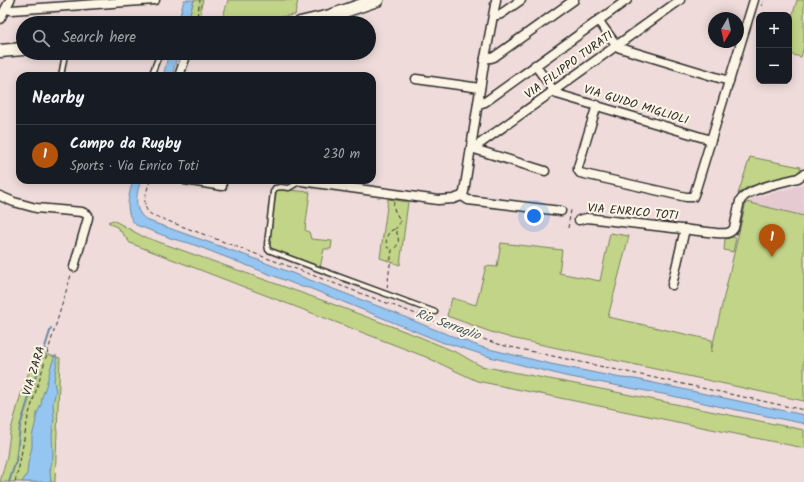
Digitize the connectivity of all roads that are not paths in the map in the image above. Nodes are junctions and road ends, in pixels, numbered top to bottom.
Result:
1 (10, 0) edge
2 (155, 0) edge
3 (377, 0) edge
4 (496, 0) edge
5 (521, 0) edge
6 (574, 0) edge
7 (627, 0) edge
8 (680, 0) edge
9 (754, 0) edge
10 (494, 15) junction
11 (330, 16) edge
12 (2, 18) edge
13 (598, 20) junction
14 (617, 46) junction
15 (16, 50) edge
16 (0, 51) edge
17 (485, 58) junction
18 (64, 60) edge
19 (157, 60) edge
20 (184, 60) edge
21 (535, 65) junction
22 (181, 66) junction
23 (62, 72) edge
24 (153, 72) edge
25 (179, 72) edge
26 (183, 72) edge
27 (416, 80) dead end
28 (729, 81) junction
29 (480, 88) junction
30 (554, 91) junction
31 (478, 103) junction
32 (597, 105) junction
33 (711, 140) junction
34 (471, 148) junction
35 (545, 172) dead end
36 (804, 174) edge
37 (210, 184) edge
38 (295, 184) edge
39 (323, 184) edge
40 (222, 186) dead end
41 (0, 196) edge
42 (462, 196) junction
43 (561, 211) dead end
44 (579, 220) dead end
45 (685, 229) junction
46 (74, 267) road end
47 (672, 285) dead end
48 (435, 312) dead end

1 - 12 street
2 - 12 street
3 - 11 main road
4 - 10 street
5 - 10 street
6 - 17 street
7 - 13 street
8 - 14 street, VIA FILIPPO TURATI
9 - 28 street
10 - 17 street
13 - 14 street
13 - 21 street
14 - 28 street
14 - 30 street, VIA FILIPPO TURATI
15 - 16 main road
17 - 29 street
18 - 23 lane
19 - 24 lane
20 - 22 street
21 - 30 street
21 - 31 street
22 - 25 street
22 - 26 lane
27 - 29 street
28 - 33 street
29 - 31 street
30 - 32 street, VIA GUIDO MIGLIOLI
30 - 34 street, VIA FILIPPO TURATI
31 - 34 street
32 - 33 street, VIA GUIDO MIGLIOLI
32 - 33 street
34 - 35 street
34 - 42 street
36 - 45 street, VIA ENRICO TOTI
37 - 40 street
38 - 48 lane
39 - 42 street
41 - 46 street
42 - 43 street
44 - 45 street, VIA ENRICO TOTI
45 - 47 street, VIA ENRICO TOTI

